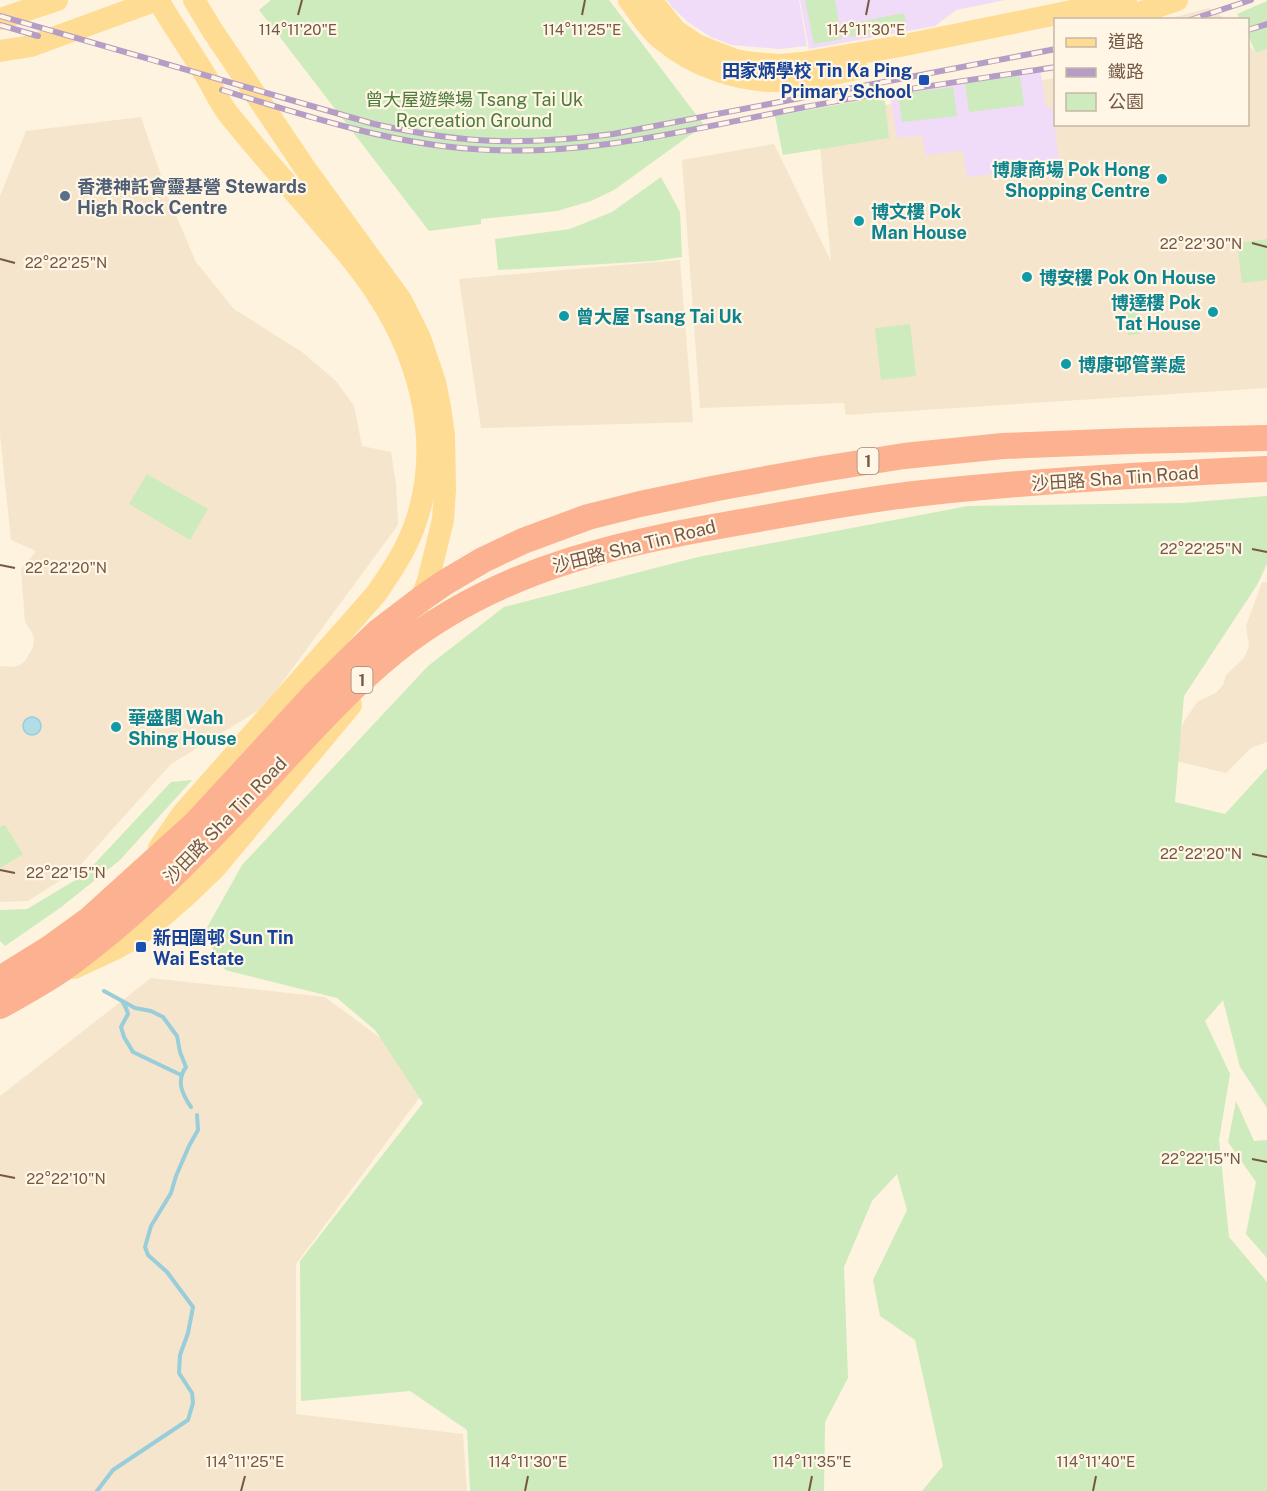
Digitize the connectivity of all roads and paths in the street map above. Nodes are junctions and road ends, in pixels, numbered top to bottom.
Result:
1 (57, 0) edge
2 (157, 0) edge
3 (194, 0) edge
4 (629, 0) edge
5 (651, 0) edge
6 (1126, 0) edge
7 (1177, 0) edge
8 (1115, 18) edge
9 (0, 19) edge
10 (1054, 30) edge
11 (0, 51) edge
12 (1267, 438) edge
13 (1267, 469) edge
14 (145, 868) junction
15 (0, 979) edge
16 (45, 981) junction
17 (0, 1006) edge

1 - 9 main road
2 - 11 main road
2 - 14 main road
3 - 16 main road
4 - 10 main road
5 - 6 main road
7 - 8 main road
12 - 14 highway, 沙田路 Sha Tin Road / 1
13 - 16 highway, 沙田路 Sha Tin Road / 1
14 - 15 highway, 1
16 - 17 highway, 1

